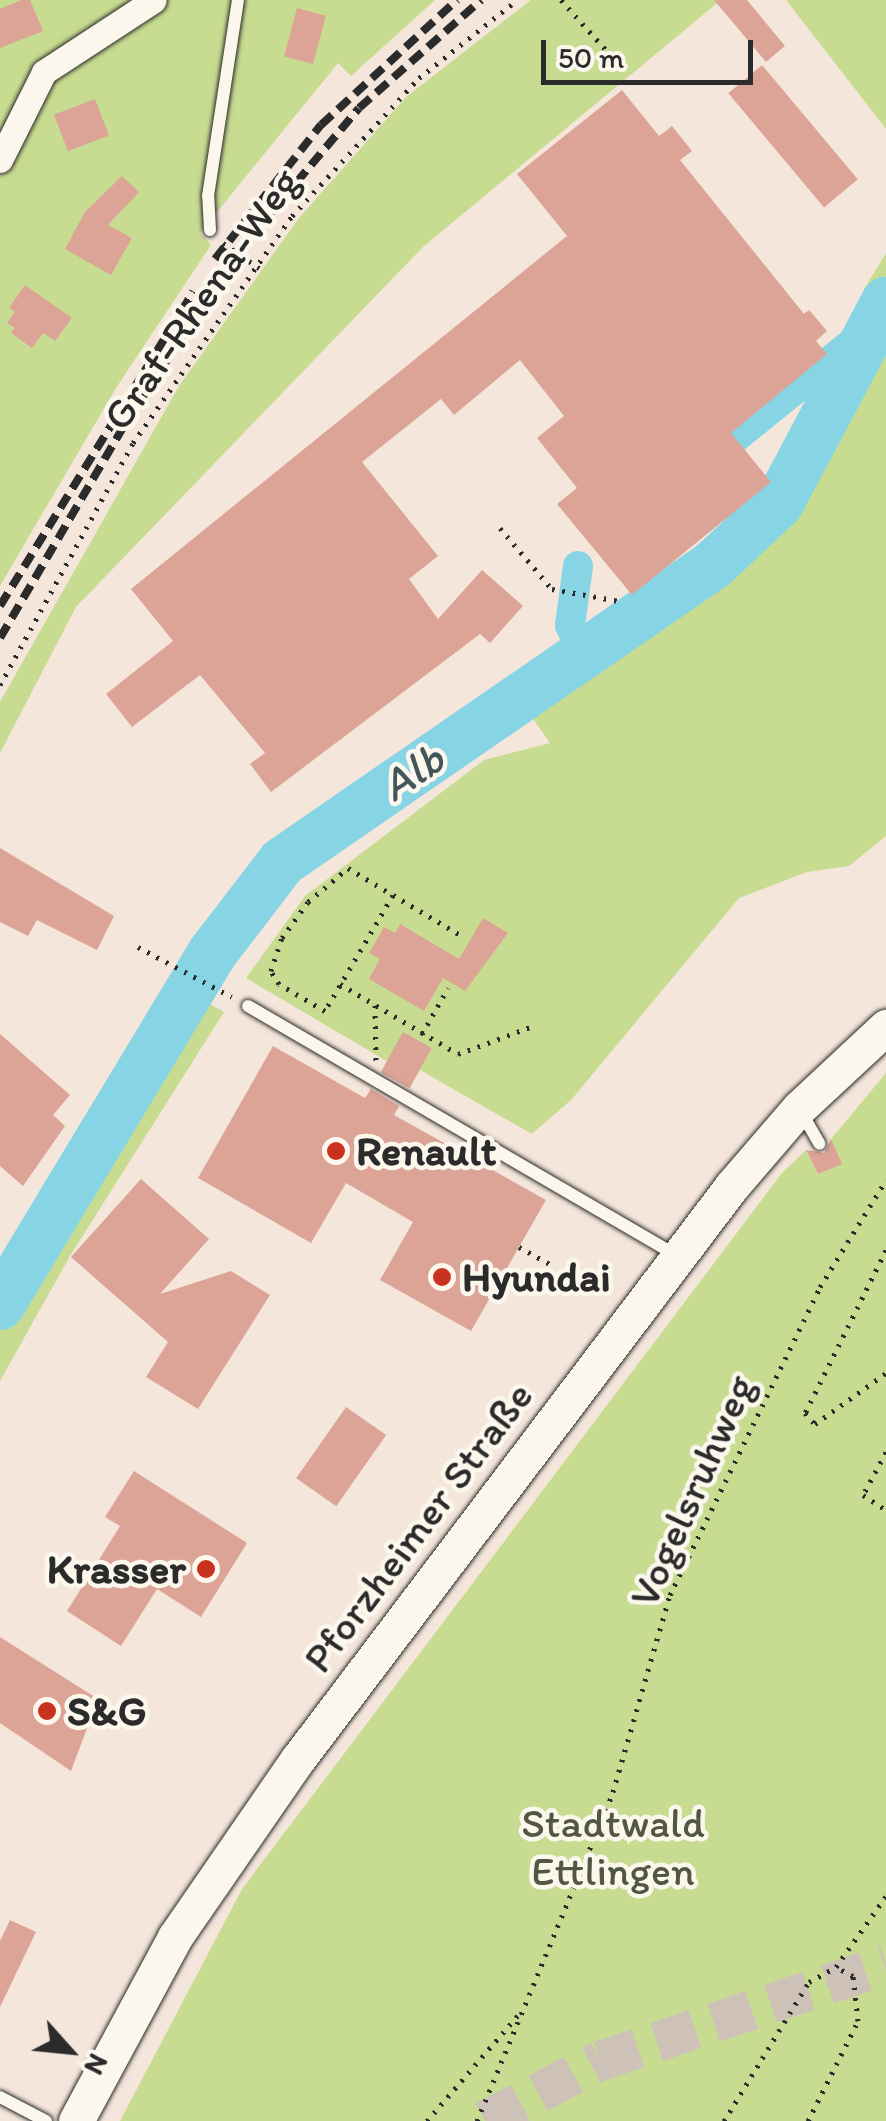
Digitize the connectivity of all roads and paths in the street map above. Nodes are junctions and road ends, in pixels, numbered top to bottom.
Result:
1 (154, 0) edge
2 (238, 0) edge
3 (517, 0) edge
4 (562, 0) edge
5 (618, 63) dead end
6 (0, 160) edge
7 (210, 230) joint
8 (259, 268) junction
9 (500, 528) dead end
10 (619, 601) dead end
11 (0, 685) edge
12 (393, 895) junction
13 (460, 935) dead end
14 (138, 947) dead end
15 (340, 984) junction
16 (210, 985) dead end
17 (448, 988) dead end
18 (375, 1005) junction
19 (248, 1006) dead end
20 (533, 1026) dead end
21 (886, 1027) edge
22 (422, 1034) junction
23 (368, 1079) junction
24 (799, 1108) junction
25 (820, 1144) dead end
26 (886, 1180) edge
27 (519, 1247) dead end
28 (886, 1250) edge
29 (677, 1256) junction
30 (552, 1265) dead end
31 (886, 1373) edge
32 (886, 1452) edge
33 (886, 1510) edge
34 (886, 1896) edge
35 (836, 1967) junction
36 (525, 2007) junction
37 (0, 2098) edge
38 (46, 2121) edge
39 (76, 2121) edge
40 (426, 2121) edge
41 (477, 2121) edge
42 (724, 2121) edge
43 (808, 2121) edge

1 - 6 street
2 - 7 lane
3 - 8 path, Graf-Rhena-Weg
4 - 5 path
7 - 8 path
8 - 11 path, Graf-Rhena-Weg
9 - 10 path
12 - 13 path
12 - 15 path
12 - 15 path
14 - 16 path
15 - 18 path
17 - 22 path
18 - 22 path
18 - 23 path
19 - 23 lane
20 - 22 path
21 - 24 main road, Pforzheimer Straße
23 - 29 lane
24 - 25 lane
24 - 29 main road, Pforzheimer Straße
26 - 36 path, Vogelsruhweg
27 - 30 path
28 - 31 path
29 - 39 main road, Pforzheimer Straße
32 - 33 path
34 - 35 path
35 - 42 path
35 - 43 path
36 - 40 path
36 - 41 path, Vogelsruhweg
37 - 38 lane

